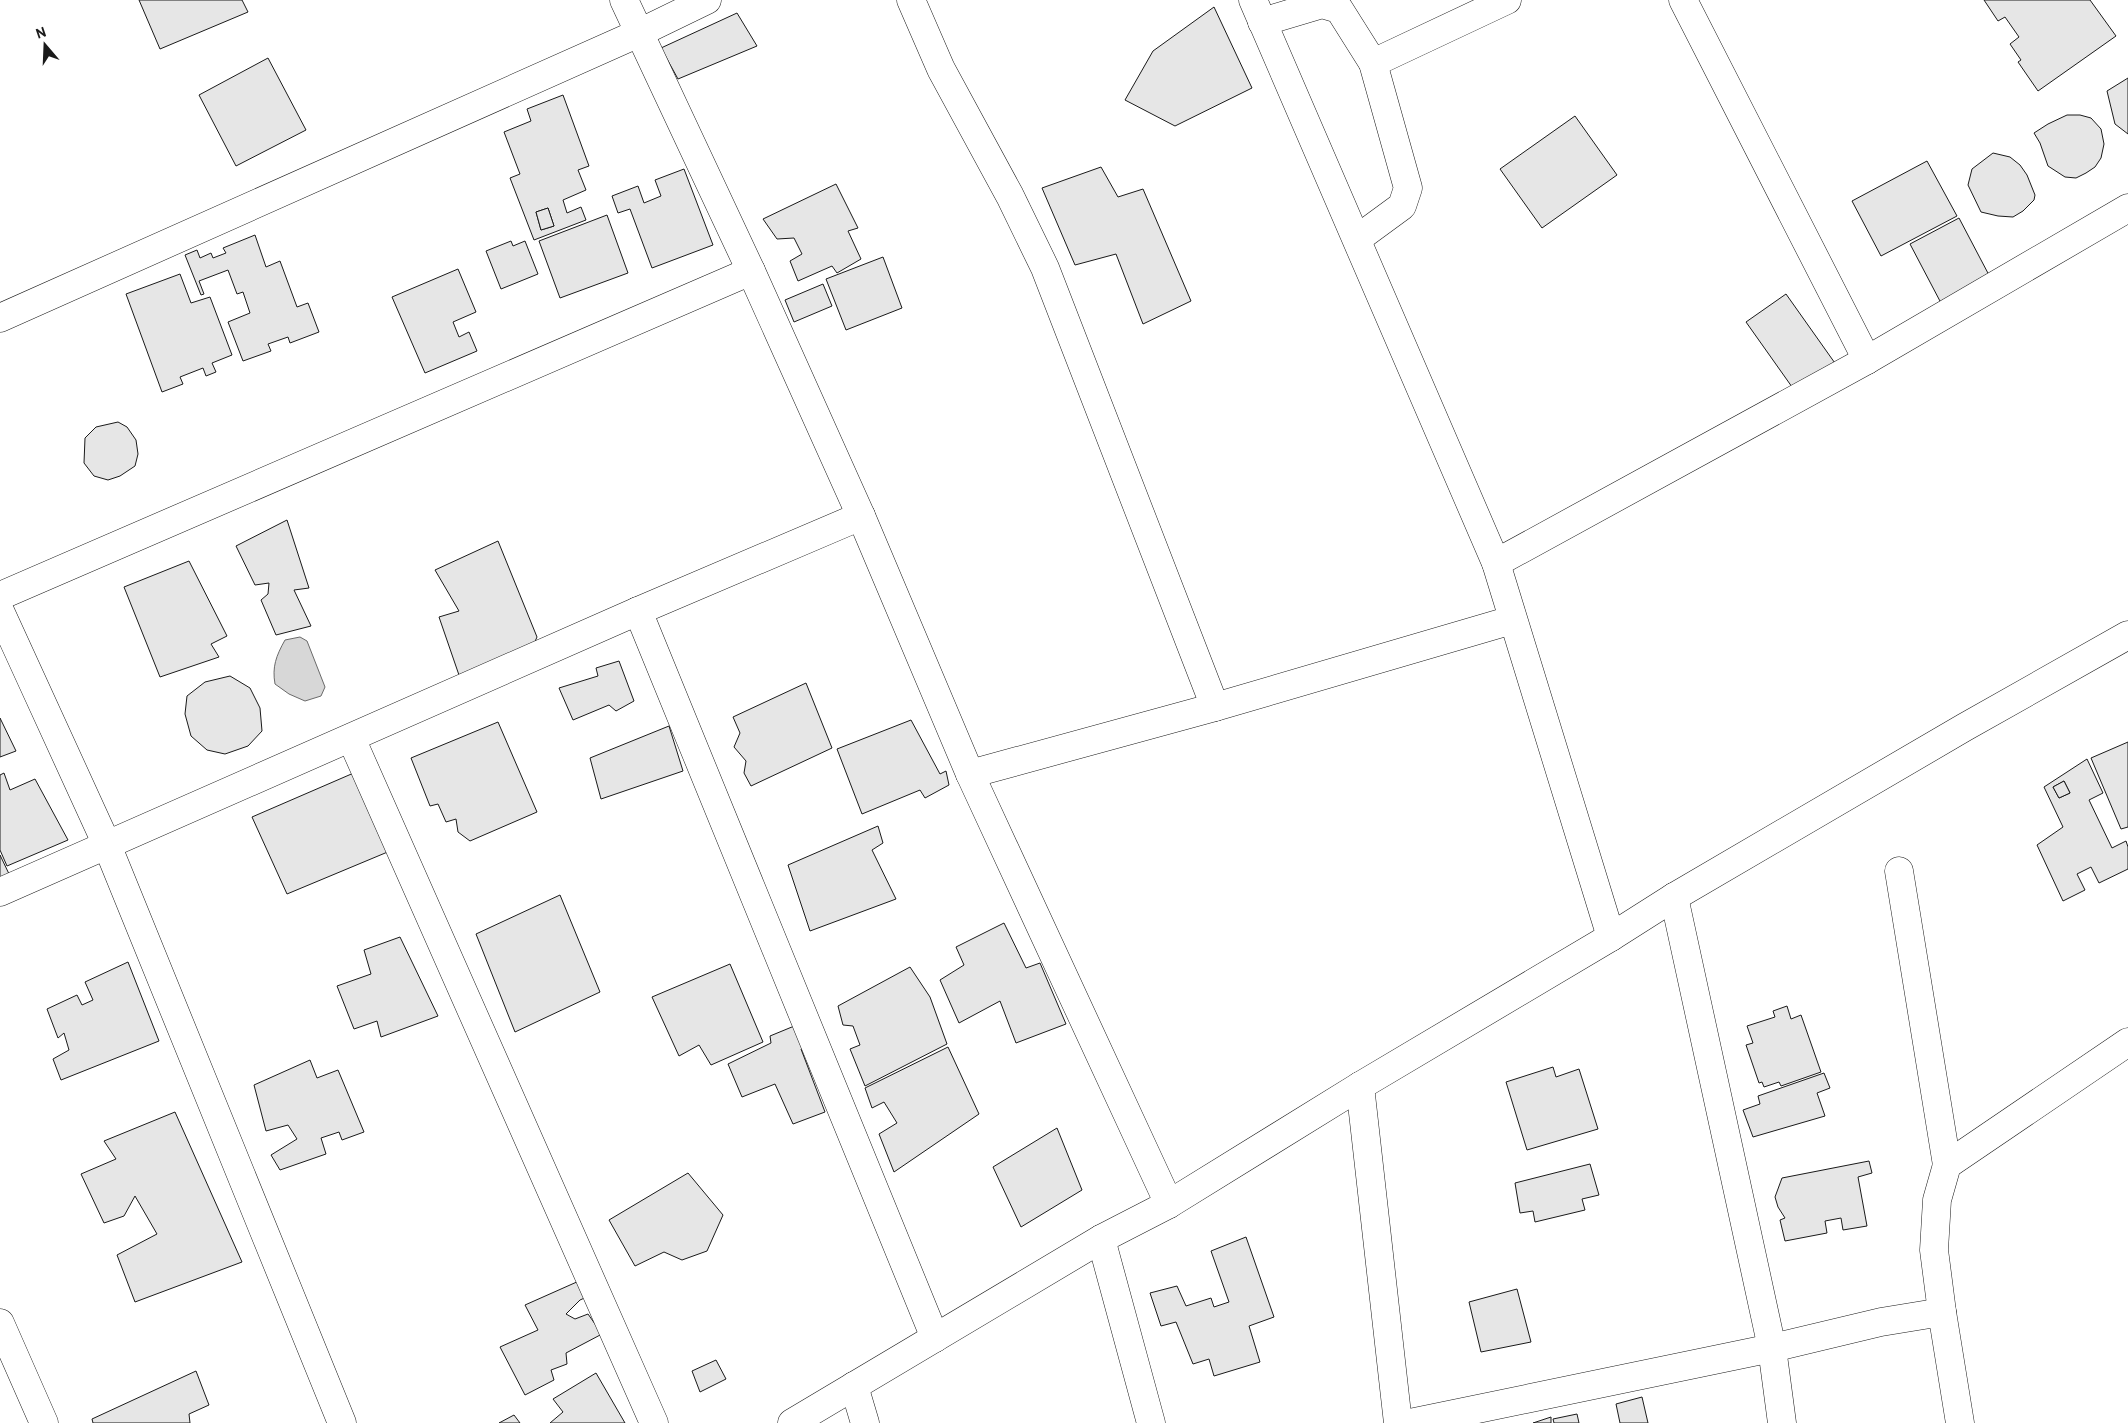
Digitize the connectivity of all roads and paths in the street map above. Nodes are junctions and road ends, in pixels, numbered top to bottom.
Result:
1 (624, 0) edge
2 (707, 0) edge
3 (911, 0) edge
4 (1507, 0) edge
5 (1683, 0) edge
6 (1258, 11) edge
7 (639, 33) junction
8 (1373, 63) junction
9 (2128, 208) edge
10 (1357, 239) junction
11 (751, 271) junction
12 (0, 318) edge
13 (1867, 360) junction
14 (861, 516) junction
15 (1496, 563) junction
16 (0, 596) edge
17 (0, 611) edge
18 (638, 611) junction
19 (1512, 620) junction
20 (2128, 635) edge
21 (1216, 707) junction
22 (351, 738) junction
23 (970, 774) junction
24 (107, 845) junction
25 (1899, 871) dead end
26 (0, 892) edge
27 (1674, 897) junction
28 (1611, 937) junction
29 (2128, 1042) edge
30 (1360, 1086) junction
31 (1947, 1165) junction
32 (1169, 1204) junction
33 (1101, 1239) junction
34 (1942, 1312) junction
35 (0, 1323) edge
36 (935, 1338) junction
37 (1772, 1348) junction
38 (854, 1386) junction
39 (44, 1423) edge
40 (342, 1423) edge
41 (654, 1423) edge
42 (792, 1423) edge
43 (865, 1423) edge
44 (1151, 1423) edge
45 (1398, 1423) edge
46 (1410, 1423) edge
47 (1782, 1423) edge
48 (1960, 1423) edge

1 - 7 street
2 - 7 street
3 - 21 street
4 - 8 street
5 - 13 street
6 - 8 street
6 - 10 street
7 - 11 street
7 - 12 street
8 - 10 street
9 - 13 street
10 - 15 street
11 - 14 street
11 - 16 street
13 - 15 street
14 - 18 street
14 - 23 street
15 - 19 street
17 - 24 street
18 - 22 street
18 - 36 street
19 - 21 street
19 - 28 street
20 - 27 street
21 - 23 street
22 - 24 street
22 - 41 street
23 - 32 street
24 - 26 street
24 - 40 street
25 - 31 street
27 - 28 street
27 - 37 street
28 - 30 street
29 - 31 street
30 - 32 street
30 - 45 street
31 - 34 street
32 - 33 street
33 - 36 street
33 - 44 street
34 - 37 street
34 - 48 street
35 - 39 street
36 - 38 street
37 - 46 street
37 - 47 street
38 - 42 street
38 - 43 street

